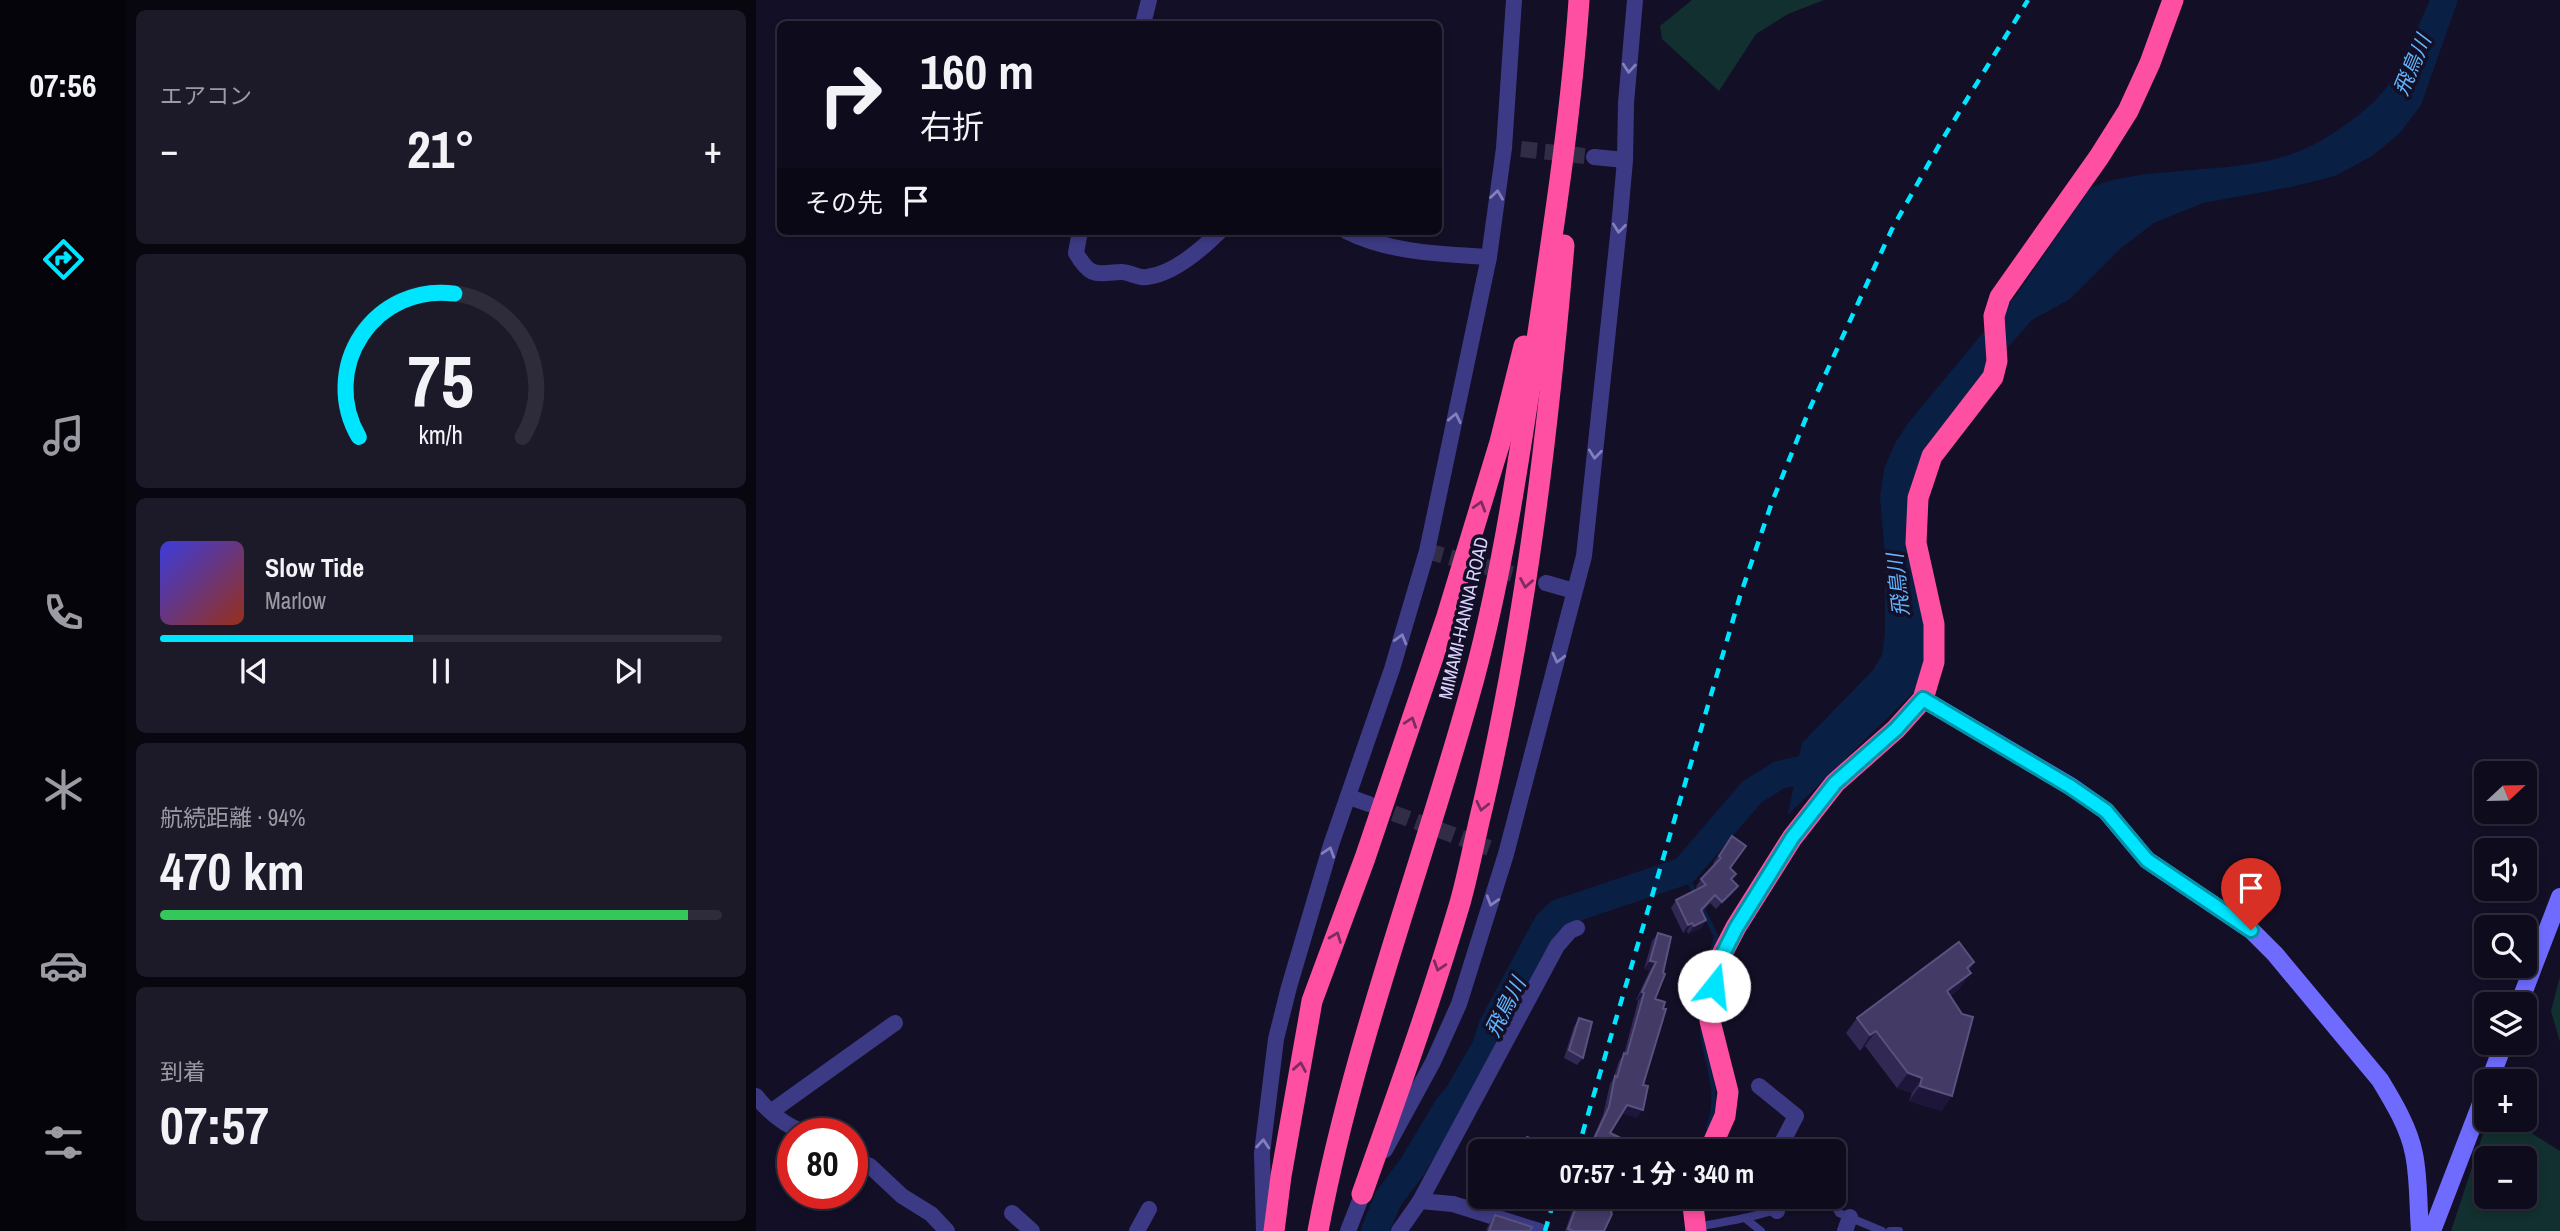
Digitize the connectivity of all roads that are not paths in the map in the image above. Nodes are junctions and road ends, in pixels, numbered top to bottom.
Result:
1 (1149, 0) edge
2 (1514, 0) edge
3 (1579, 0) edge
4 (1588, 0) edge
5 (1635, 0) edge
6 (2173, 0) edge
7 (1144, 21) edge
8 (1504, 148) junction
9 (1521, 149) tunnel mouth
10 (1594, 157) tunnel mouth
11 (1625, 160) junction
12 (1560, 221) junction
13 (1079, 235) edge
14 (1216, 235) edge
15 (1355, 235) edge
16 (1489, 257) junction
17 (1546, 583) tunnel mouth
18 (1574, 592) junction
19 (1923, 699) junction
20 (1349, 797) junction
21 (1369, 804) tunnel mouth
22 (1489, 848) tunnel mouth
23 (1506, 854) junction
24 (2560, 897) edge
25 (1577, 928) dead end
26 (2524, 992) edge
27 (895, 1023) dead end
28 (1759, 1086) dead end
29 (756, 1096) edge
30 (772, 1111) junction
31 (780, 1118) edge
32 (2474, 1122) edge
33 (1715, 1139) edge
34 (1784, 1139) edge
35 (868, 1165) edge
36 (1336, 1169) junction
37 (1362, 1194) junction
38 (1420, 1202) junction
39 (1149, 1209) dead end
40 (1694, 1209) edge
41 (1765, 1209) edge
42 (1837, 1209) edge
43 (1012, 1213) dead end
44 (1746, 1219) junction
45 (1269, 1222) edge
46 (1848, 1224) edge
47 (1696, 1229) edge
48 (947, 1231) edge
49 (1031, 1231) edge
50 (1137, 1231) edge
51 (1252, 1231) edge
52 (1264, 1231) edge
53 (1318, 1231) edge
54 (1328, 1231) edge
55 (1348, 1231) edge
56 (1399, 1231) edge
57 (1539, 1231) edge
58 (1761, 1231) edge
59 (1882, 1231) edge
60 (1890, 1231) edge
61 (1899, 1231) edge
62 (2420, 1231) edge
63 (2432, 1231) edge

1 - 7 street
2 - 8 street
3 - 12 highway, MIMAMI-HANNA ROAD
4 - 12 highway, MIMAMI-HANNA ROAD
5 -> 11 street
6 - 19 highway
8 - 9 street
16 -> 8 street
10 - 11 street
11 -> 18 street
12 - 36 highway, MIMAMI-HANNA ROAD
12 -> 37 highway
45 -> 12 highway
13 - 14 street
15 - 16 street
20 -> 16 street
17 - 18 street
18 -> 23 street
19 - 33 highway
19 - 62 street
20 - 21 street
45 -> 20 street
22 - 23 street
23 -> 37 street
24 - 26 street
25 - 38 street
27 - 30 street
28 - 34 street
29 - 30 street
30 - 31 street
32 - 63 street
35 - 48 street
36 - 53 highway, MIMAMI-HANNA ROAD
36 - 54 highway, MIMAMI-HANNA ROAD
37 - 55 street
38 - 56 street
38 - 57 street
39 - 50 street
40 - 47 highway
41 - 44 lane
42 - 46 lane
43 - 49 street
44 - 47 lane
44 - 58 lane
45 - 51 street
45 - 52 street
46 - 59 lane
60 - 61 lane

